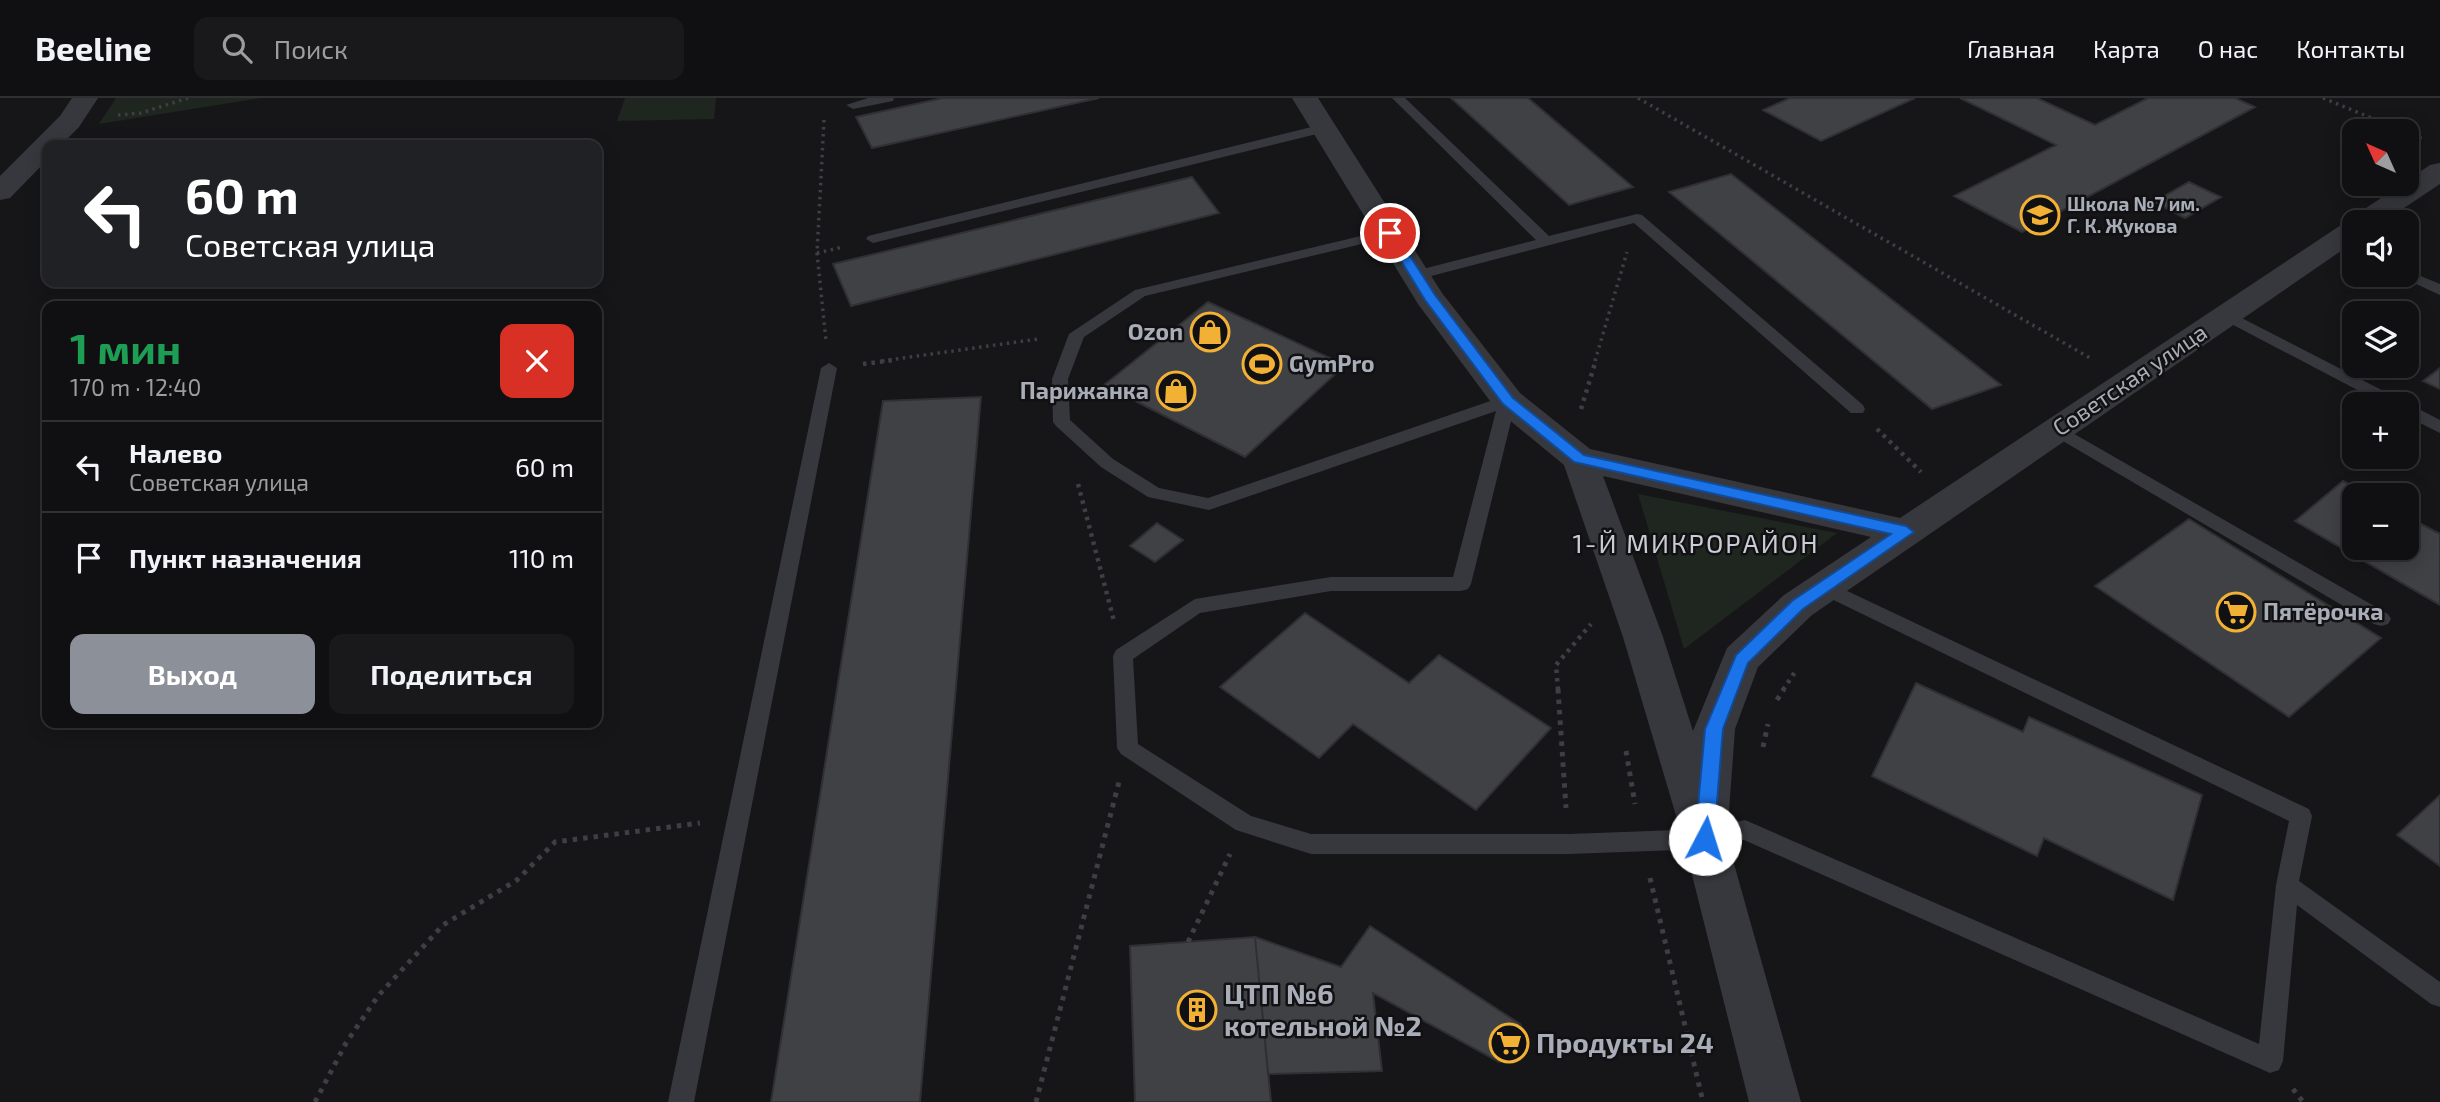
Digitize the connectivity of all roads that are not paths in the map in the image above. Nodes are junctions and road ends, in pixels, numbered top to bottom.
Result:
1 (85, 98) edge
2 (888, 98) edge
3 (1305, 98) edge
4 (1398, 98) edge
5 (853, 105) dead end
6 (1324, 128) junction
7 (51, 140) edge
8 (42, 149) edge
9 (2440, 171) edge
10 (0, 192) edge
11 (2382, 210) edge
12 (1390, 233) junction
13 (873, 239) dead end
14 (1546, 241) junction
15 (2342, 244) edge
16 (1416, 275) junction
17 (2419, 280) edge
18 (2440, 290) edge
19 (2226, 315) junction
20 (829, 368) road end
21 (2374, 392) edge
22 (1508, 401) junction
23 (1857, 409) road end
24 (2419, 416) edge
25 (2440, 427) edge
26 (2057, 430) junction
27 (1579, 459) junction
28 (1906, 532) junction
29 (1824, 587) junction
30 (2381, 620) dead end
31 (1705, 839) junction
32 (2287, 885) junction
33 (2440, 996) edge
34 (681, 1102) edge
35 (1775, 1102) edge

1 - 7 street
2 - 5 lane
3 - 6 street
4 - 14 lane
6 - 12 street
6 - 13 lane
8 - 10 street
9 - 11 street
12 - 16 street
12 - 22 lane
14 - 16 lane
14 - 23 lane
15 - 19 street, Советская улица
16 - 22 street
17 - 18 lane
19 - 21 lane
19 - 26 street, Советская улица
20 - 34 lane
22 - 27 street
22 - 31 lane
24 - 25 lane
26 - 28 street, Советская улица
26 - 30 lane
27 - 28 street
27 - 31 street, Советская улица
28 - 29 street, Советская улица
29 - 31 street, Советская улица
29 - 32 lane
31 - 32 lane
31 - 35 street, Советская улица
32 - 33 lane

